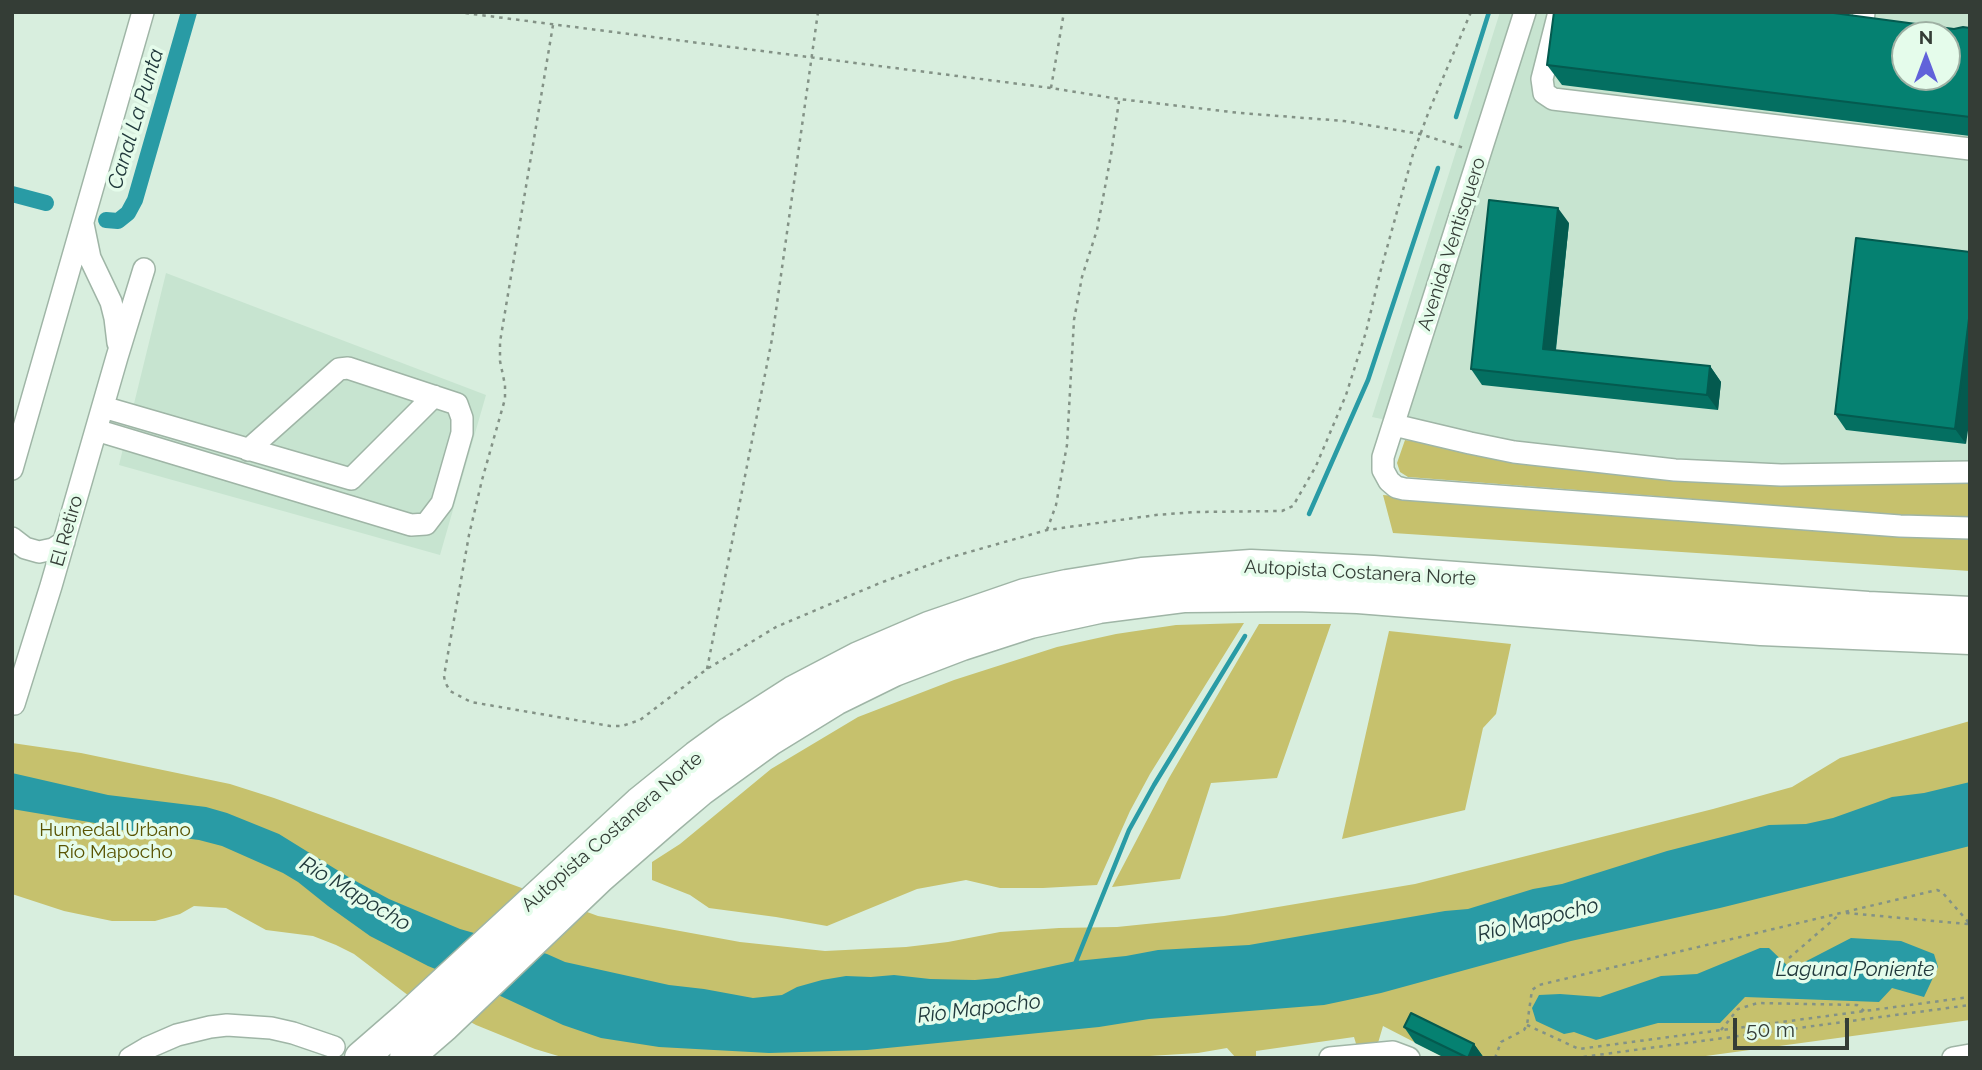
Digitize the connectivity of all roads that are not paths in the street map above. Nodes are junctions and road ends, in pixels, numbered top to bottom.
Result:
1 (143, 12) edge
2 (1525, 12) edge
3 (1559, 12) edge
4 (1859, 19) edge
5 (1889, 26) edge
6 (1970, 149) edge
7 (83, 219) junction
8 (144, 269) dead end
9 (117, 357) junction
10 (434, 396) junction
11 (103, 407) junction
12 (1395, 425) junction
13 (96, 430) junction
14 (248, 450) junction
15 (12, 469) edge
16 (1970, 472) edge
17 (1970, 528) edge
18 (12, 538) edge
19 (64, 542) junction
20 (1970, 613) edge
21 (1970, 638) edge
22 (20, 662) edge
23 (13, 704) edge
24 (347, 1052) edge
25 (1970, 1055) edge
26 (130, 1058) edge
27 (406, 1058) edge
28 (1330, 1058) edge
29 (1409, 1058) edge
30 (1953, 1058) edge

1 - 7 street, El Retiro
2 - 12 street, Avenida Ventisquero
3 - 6 street
4 - 5 street
7 - 9 street, El Retiro
7 - 15 street, El Retiro
8 - 9 street, El Retiro
9 - 11 street, El Retiro
10 - 13 street
10 - 14 street
10 - 14 street
11 - 13 street, El Retiro
11 - 14 street
12 - 16 street
12 - 17 street, Avenida Ventisquero
13 - 19 street, El Retiro
18 - 19 street
19 - 22 street, El Retiro
20 - 24 highway, Autopista Costanera Norte
21 - 27 highway, Autopista Costanera Norte
22 - 23 street, El Retiro
24 - 26 street
25 - 30 street
28 - 29 street

